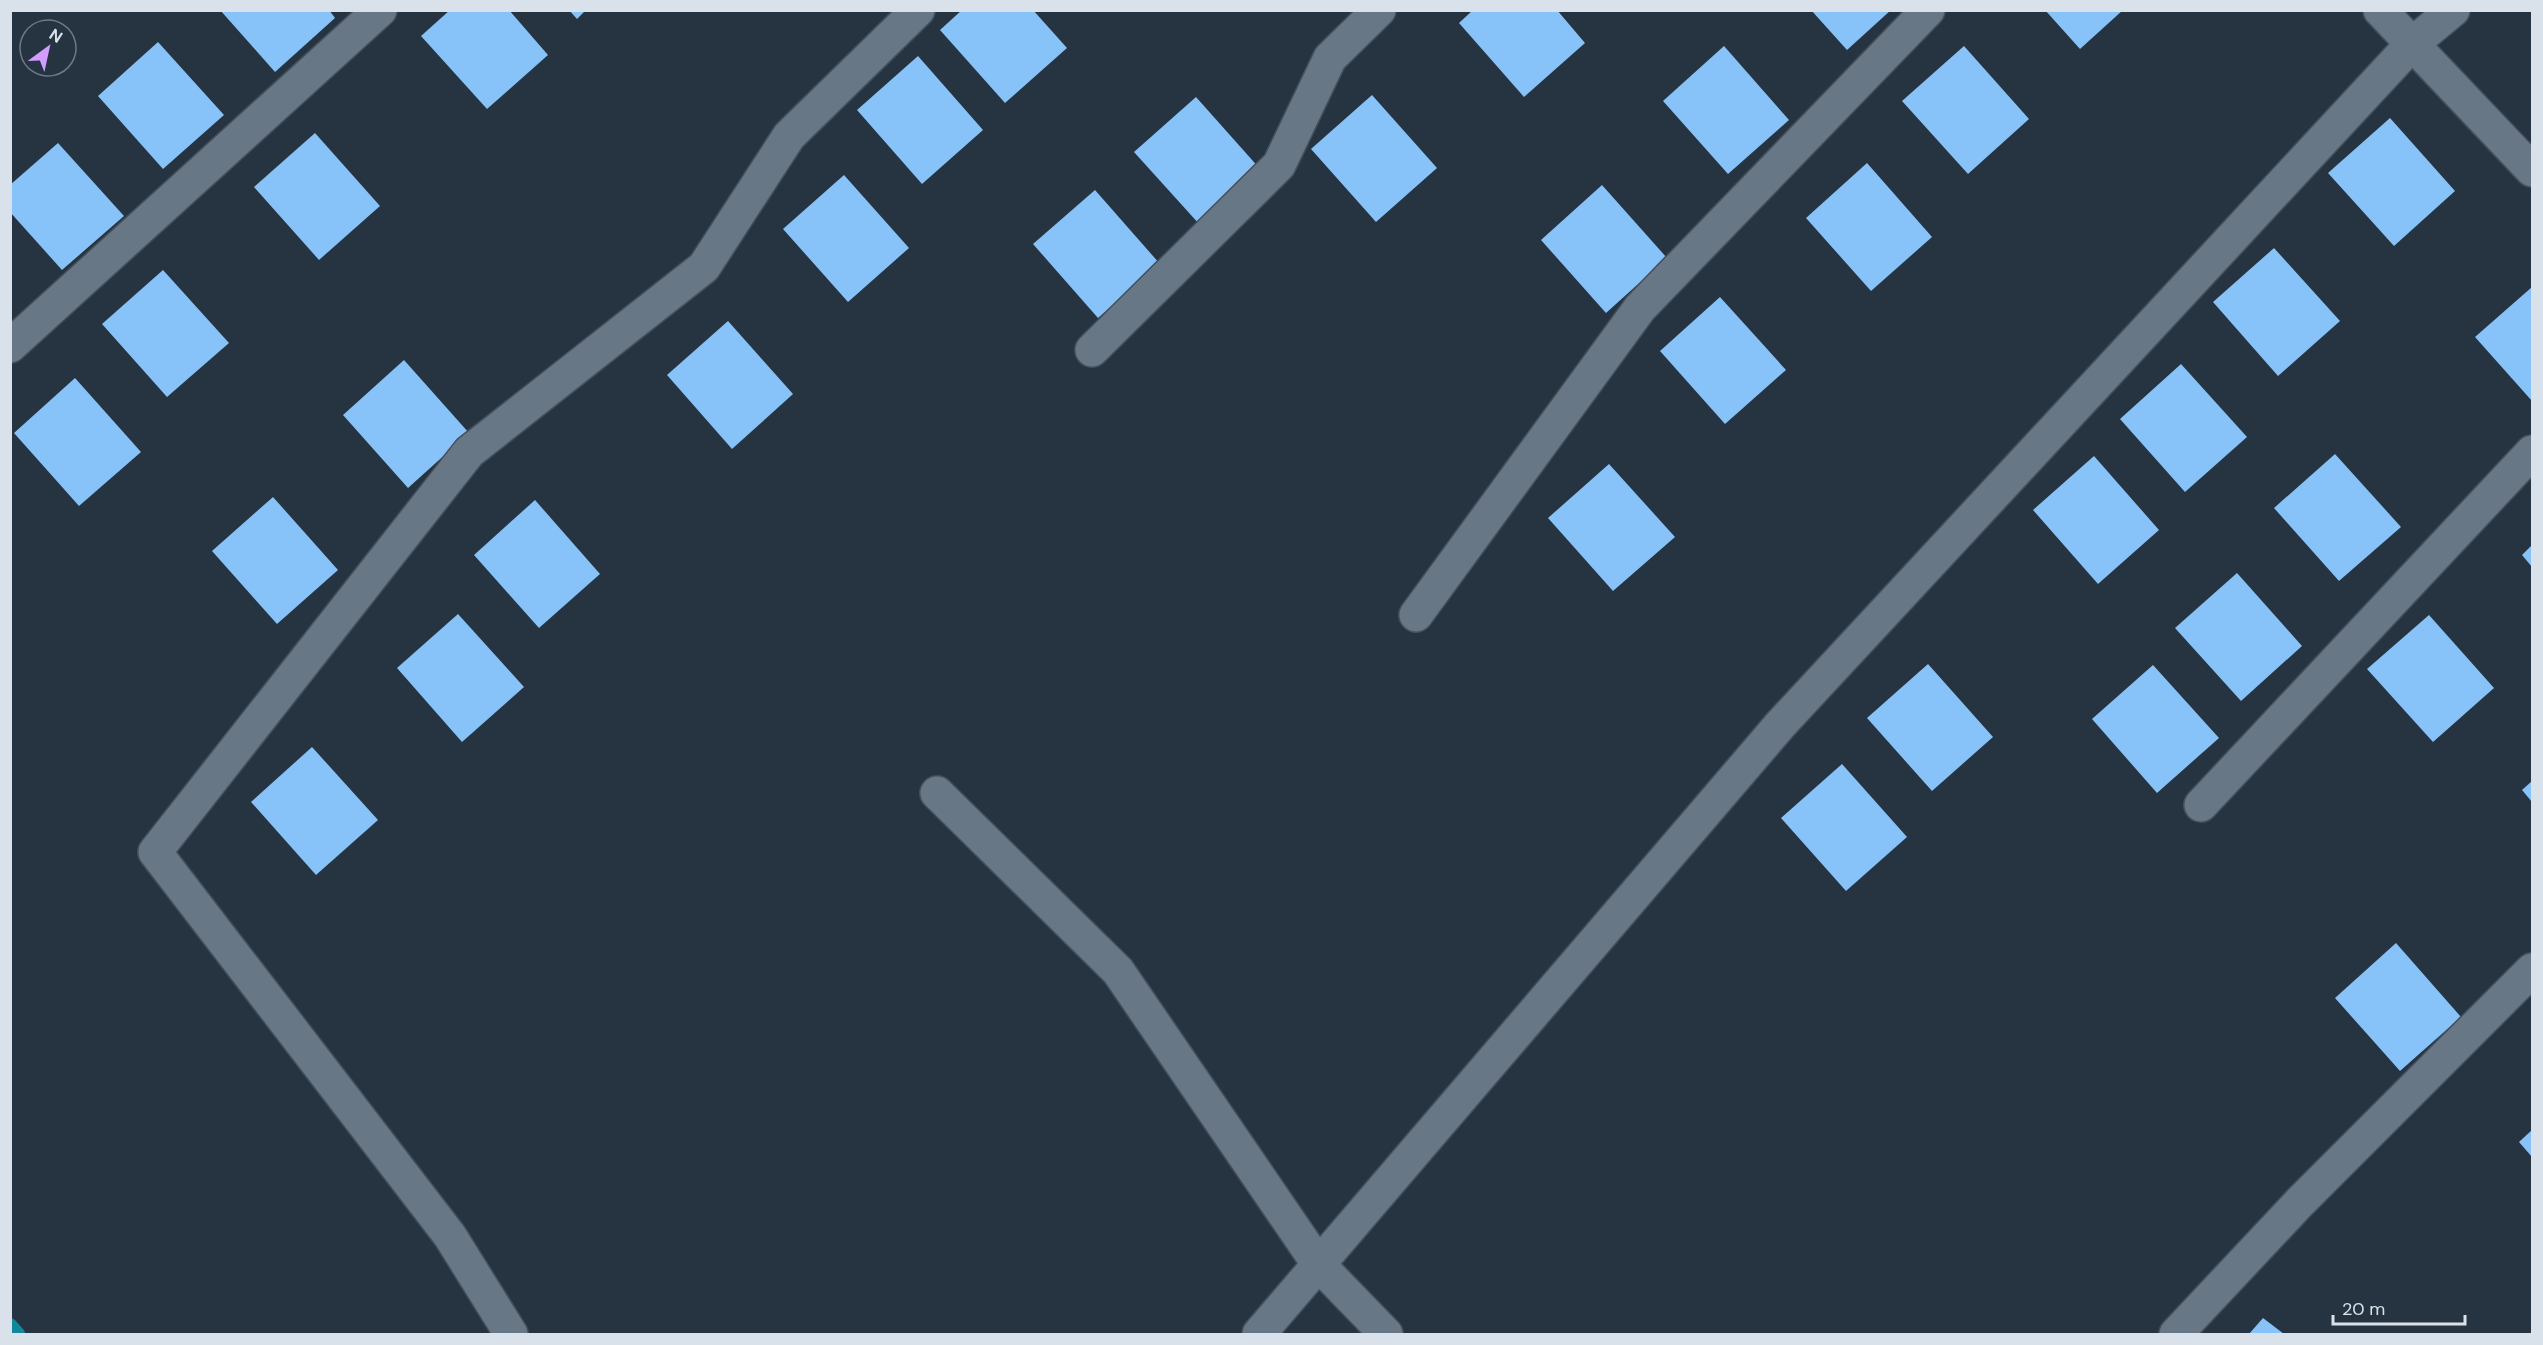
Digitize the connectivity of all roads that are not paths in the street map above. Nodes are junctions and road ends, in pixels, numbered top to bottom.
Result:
1 (380, 10) edge
2 (918, 10) edge
3 (1379, 10) edge
4 (1928, 10) edge
5 (2380, 10) edge
6 (2453, 10) edge
7 (2412, 44) junction
8 (2532, 170) edge
9 (10, 346) edge
10 (1092, 350) dead end
11 (2532, 452) edge
12 (1416, 615) dead end
13 (937, 793) dead end
14 (2201, 805) dead end
15 (2532, 970) edge
16 (1319, 1265) junction
17 (511, 1335) edge
18 (1259, 1335) edge
19 (1386, 1335) edge
20 (2175, 1335) edge

1 - 9 street
2 - 17 street
3 - 10 street
4 - 12 street
5 - 7 street
6 - 7 street
7 - 8 street
7 - 16 street
11 - 14 street
13 - 16 street
15 - 20 street
16 - 18 street
16 - 19 street

